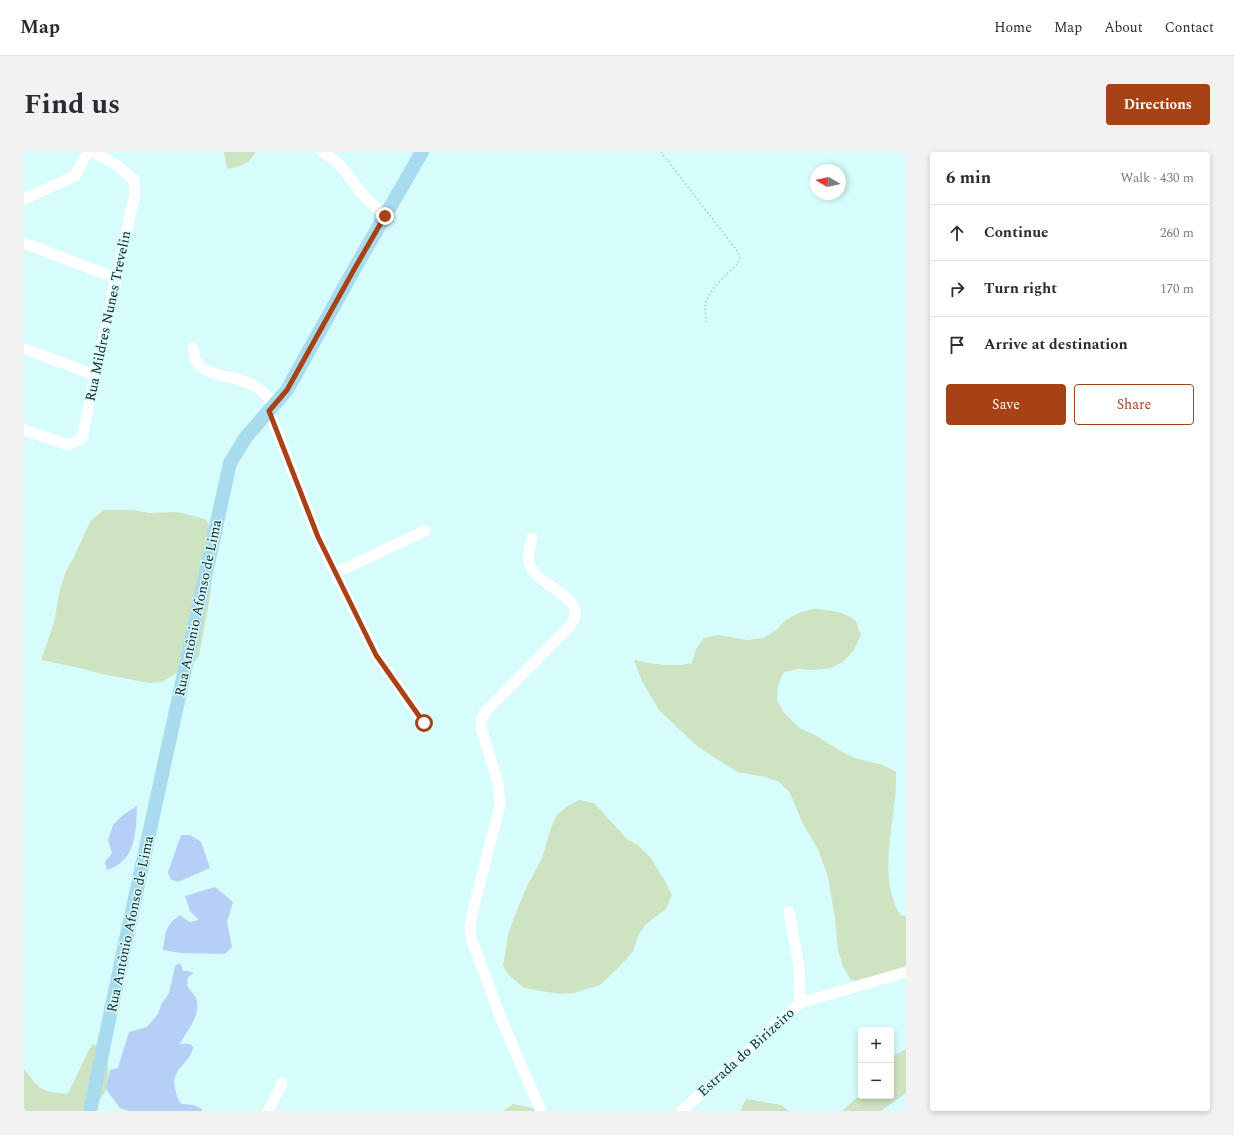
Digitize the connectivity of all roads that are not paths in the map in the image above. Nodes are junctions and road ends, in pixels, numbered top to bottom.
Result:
1 (88, 152) edge
2 (94, 152) edge
3 (322, 152) edge
4 (422, 152) edge
5 (24, 200) edge
6 (385, 216) junction
7 (24, 243) edge
8 (116, 278) junction
9 (192, 348) dead end
10 (24, 349) edge
11 (95, 375) junction
12 (272, 408) junction
13 (24, 430) edge
14 (425, 531) dead end
15 (532, 538) dead end
16 (335, 572) junction
17 (424, 723) dead end
18 (789, 912) dead end
19 (906, 972) edge
20 (800, 1003) junction
21 (282, 1083) dead end
22 (90, 1111) edge
23 (268, 1111) edge
24 (541, 1111) edge
25 (682, 1111) edge

1 - 5 street
2 - 8 street, Rua Mildres Nunes Trevelin
3 - 6 street
4 - 6 main road, Rua Antônio Afonso de Lima
6 - 12 main road, Rua Antônio Afonso de Lima
7 - 8 street
8 - 11 street, Rua Mildres Nunes Trevelin
9 - 12 street
10 - 11 street
11 - 13 street, Rua Mildres Nunes Trevelin
12 - 16 street
12 - 22 main road, Rua Antônio Afonso de Lima
14 - 16 street
15 - 24 street
16 - 17 street
18 - 20 street
19 - 20 street, Estrada do Birizeiro
20 - 25 street, Estrada do Birizeiro
21 - 23 street

